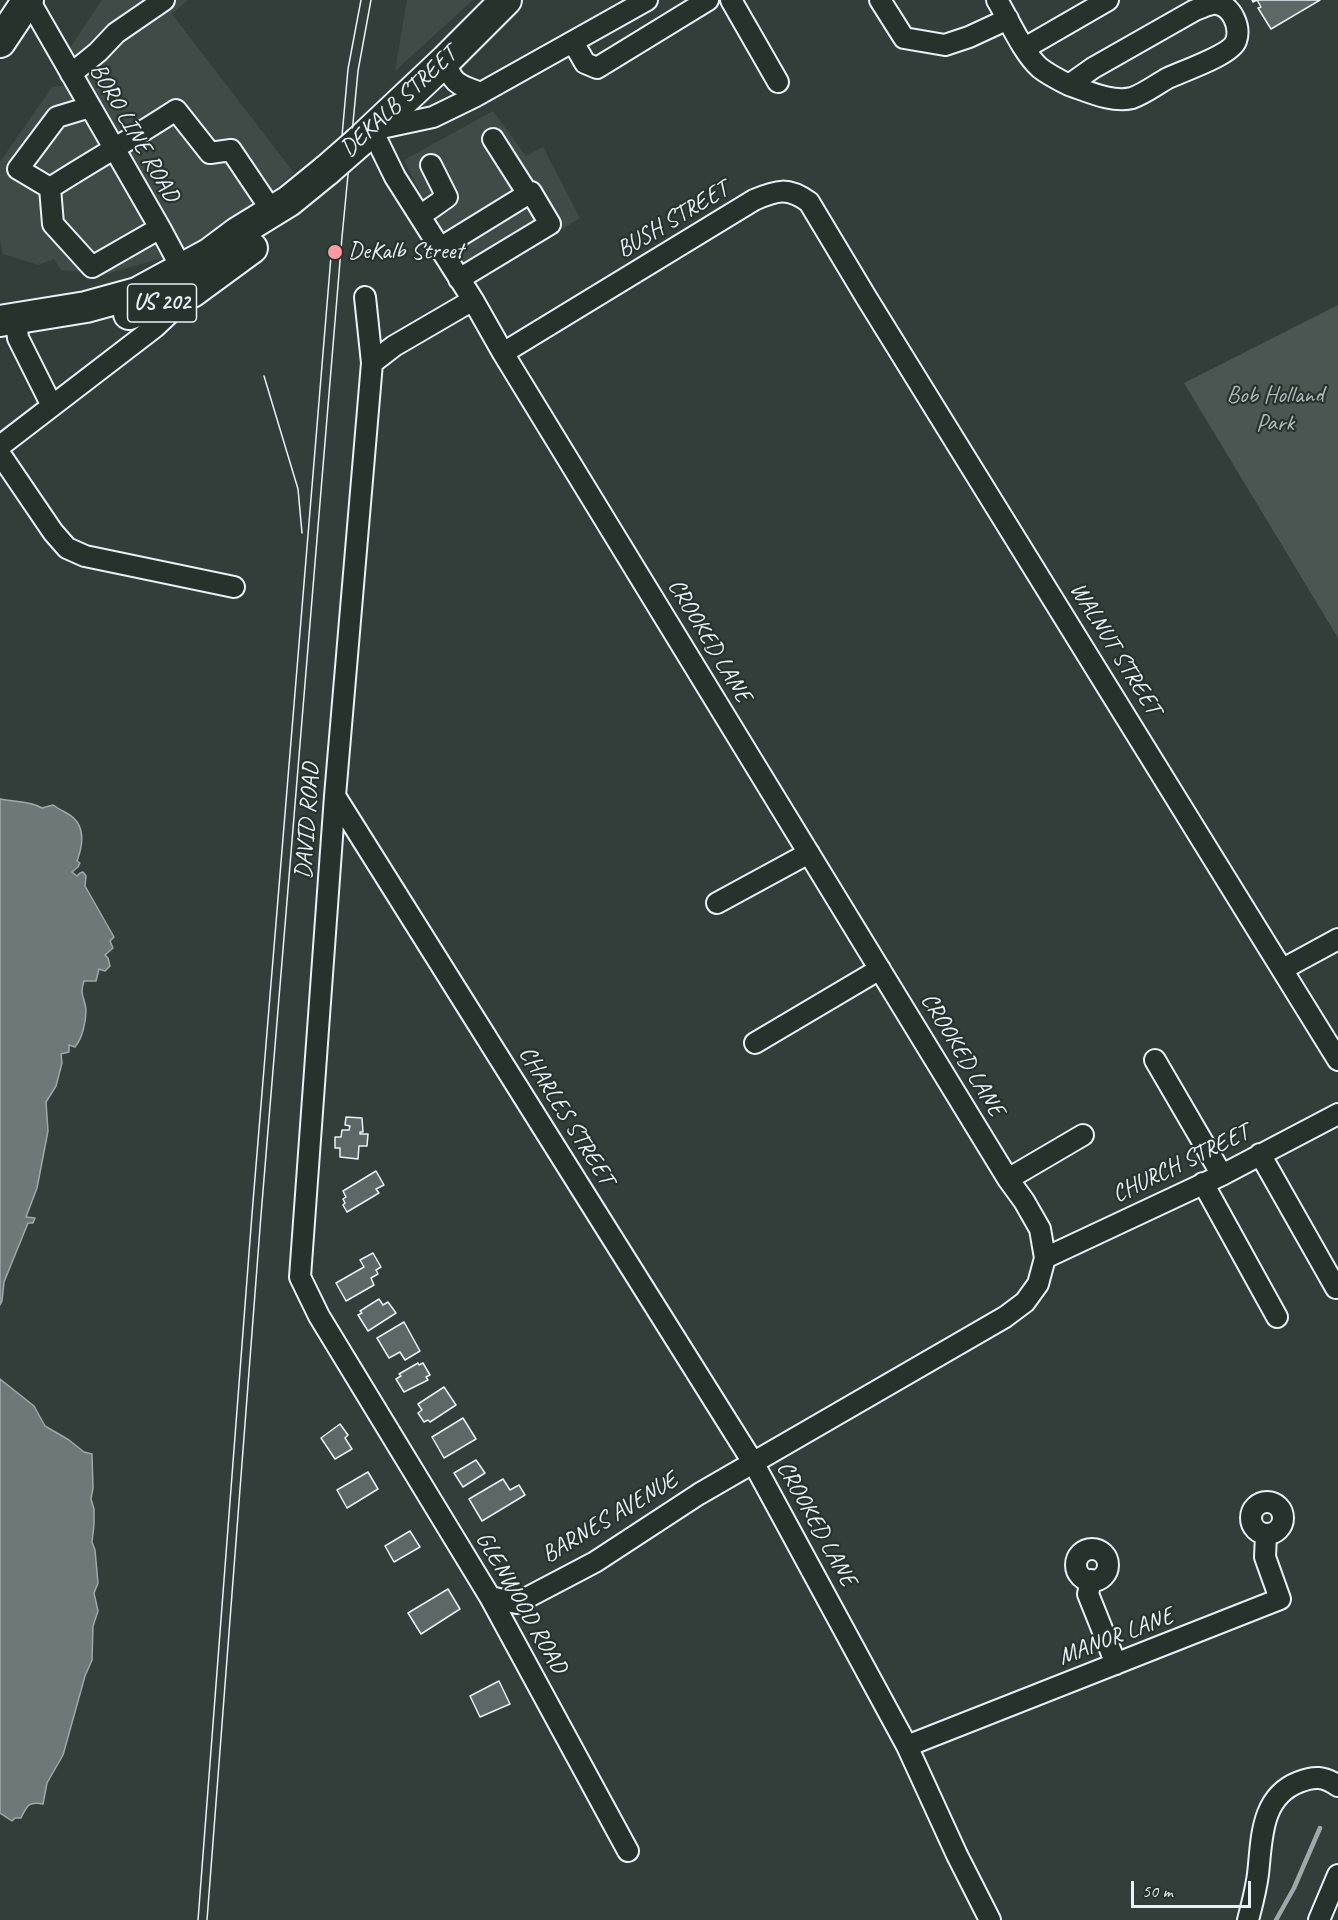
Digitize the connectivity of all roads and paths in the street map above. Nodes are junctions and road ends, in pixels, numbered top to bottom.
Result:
1 (28, 0) edge
2 (164, 0) edge
3 (506, 0) edge
4 (647, 0) edge
5 (708, 0) edge
6 (730, 0) edge
7 (880, 0) edge
8 (997, 0) edge
9 (1108, 0) edge
10 (1008, 19) junction
11 (0, 42) edge
12 (573, 42) junction
13 (1025, 48) junction
14 (446, 60) junction
15 (71, 74) junction
16 (778, 82) dead end
17 (1069, 85) junction
18 (481, 93) junction
19 (90, 107) junction
20 (365, 136) junction
21 (493, 139) dead end
22 (113, 148) junction
23 (430, 165) dead end
24 (50, 188) junction
25 (528, 194) junction
26 (281, 206) junction
27 (420, 216) junction
28 (160, 228) junction
29 (440, 248) junction
30 (847, 266) joint
31 (459, 279) junction
32 (187, 280) junction
33 (365, 297) dead end
34 (473, 300) junction
35 (8, 330) edge
36 (503, 353) junction
37 (372, 363) junction
38 (52, 406) junction
39 (0, 446) edge
40 (0, 454) edge
41 (234, 587) dead end
42 (335, 796) junction
43 (809, 853) junction
44 (717, 903) dead end
45 (1338, 939) edge
46 (880, 969) junction
47 (1283, 969) junction
48 (754, 1043) dead end
49 (1155, 1060) dead end
50 (1338, 1060) edge
51 (1338, 1114) edge
52 (1083, 1135) dead end
53 (1260, 1154) junction
54 (1222, 1175) junction
55 (1008, 1179) junction
56 (1203, 1183) junction
57 (1045, 1258) junction
58 (1336, 1287) dead end
59 (1277, 1317) dead end
60 (362, 1385) joint
61 (754, 1464) junction
62 (1266, 1535) dead end
63 (1091, 1580) dead end
64 (490, 1597) junction
65 (1116, 1664) junction
66 (908, 1746) junction
67 (1338, 1786) edge
68 (628, 1851) dead end
69 (1338, 1875) edge
70 (990, 1920) edge
71 (1248, 1920) edge
72 (1319, 1920) edge

1 - 11 highway
1 - 15 street, BORO LINE ROAD
2 - 15 street
3 - 14 highway, DEKALB STREET / US 202
4 - 12 street
5 - 12 street
6 - 16 street
7 - 10 street
8 - 10 street
9 - 13 street
10 - 13 street
12 - 18 street
13 - 17 street
14 - 18 street
14 - 20 highway, DEKALB STREET / US 202
15 - 19 street, BORO LINE ROAD
17 - 17 street
18 - 20 street
19 - 22 street, BORO LINE ROAD
19 - 24 street
20 - 26 highway, DEKALB STREET / US 202, bridge
20 - 27 street, CROOKED LANE
21 - 25 street
22 - 24 street
22 - 26 street
22 - 28 street, BORO LINE ROAD
23 - 27 street
24 - 28 street
25 - 29 street
25 - 31 street
26 - 32 highway, DEKALB STREET / US 202
27 - 29 street, CROOKED LANE
28 - 32 street, BORO LINE ROAD
29 - 31 street, CROOKED LANE
30 - 36 street, BUSH STREET
30 - 47 street, WALNUT STREET
31 - 34 street, CROOKED LANE
32 - 35 highway, DEKALB STREET / US 202
32 - 38 street
33 - 37 street, DAVID ROAD
34 - 36 street, CROOKED LANE
34 - 37 street
35 - 38 street
36 - 43 street, CROOKED LANE
37 - 42 street, DAVID ROAD
38 - 39 street
40 - 41 street
42 - 60 street, DAVID ROAD
42 - 61 street, CHARLES STREET
43 - 44 street
43 - 46 street, CROOKED LANE
45 - 47 street
46 - 48 street
46 - 55 street, CROOKED LANE
47 - 50 street, WALNUT STREET
49 - 54 street
51 - 53 street, CHURCH STREET
52 - 55 street
53 - 54 street, CHURCH STREET
53 - 58 street
54 - 56 street, CHURCH STREET
55 - 57 street, CROOKED LANE
56 - 57 street, CHURCH STREET
56 - 59 street
57 - 61 street, CROOKED LANE
60 - 64 street, GLENWOOD ROAD
61 - 64 street, BARNES AVENUE
61 - 66 street, CROOKED LANE
62 - 65 street, MANOR LANE
63 - 65 street
64 - 68 street, GLENWOOD ROAD
65 - 66 street, MANOR LANE
66 - 70 street, CROOKED LANE
67 - 71 street
69 - 72 street

